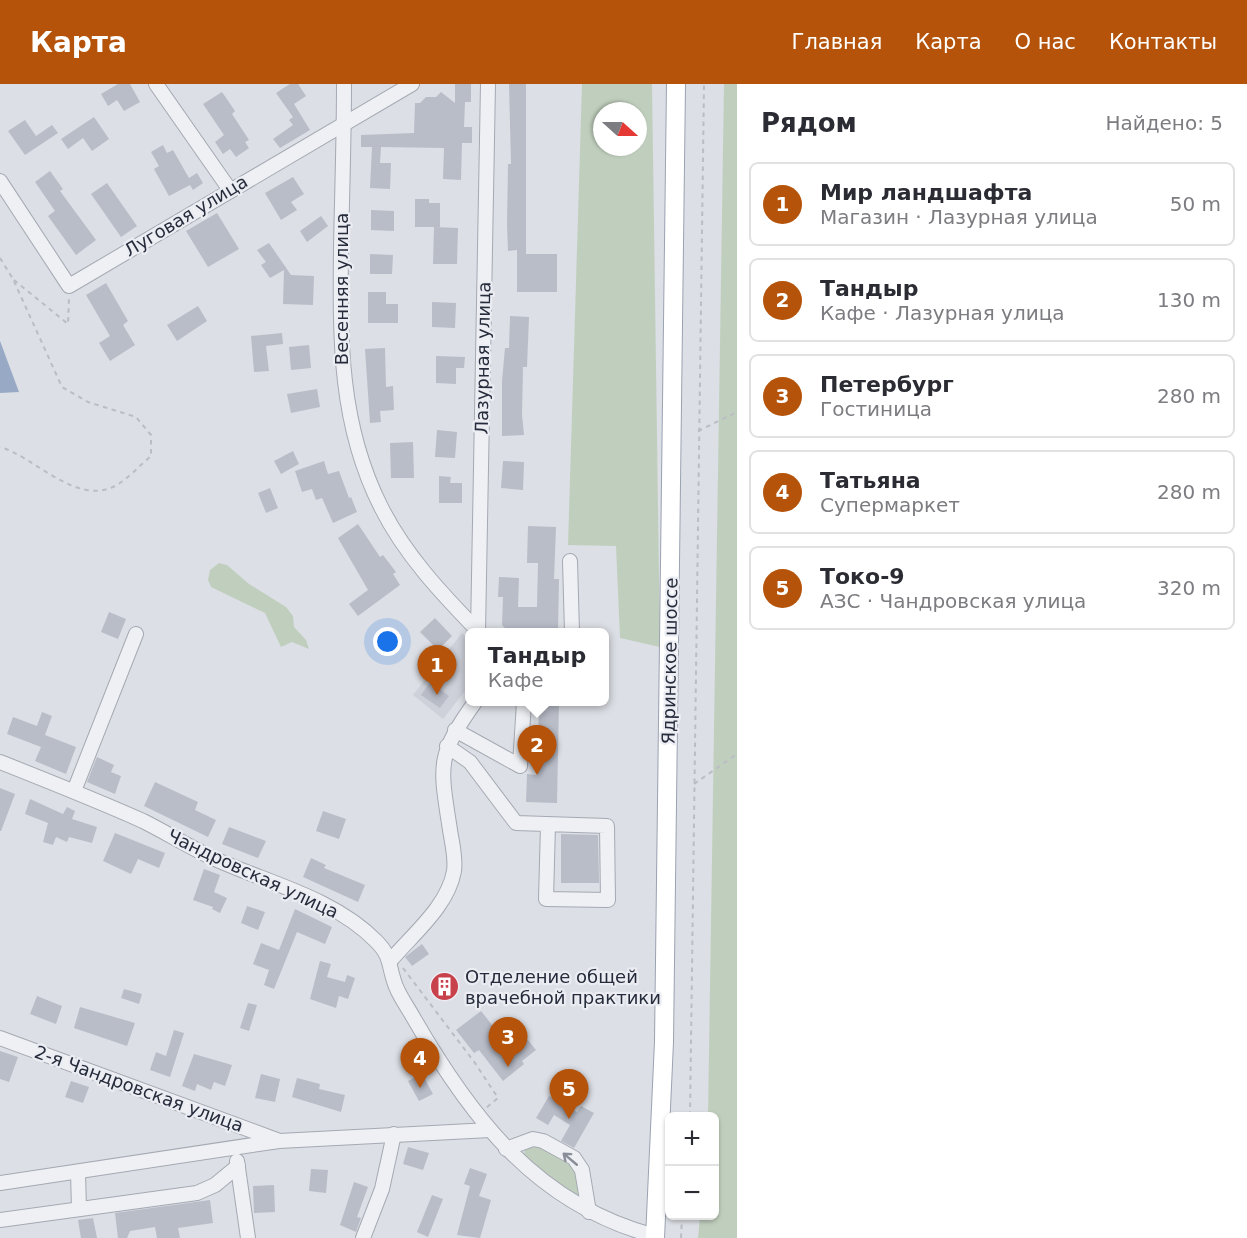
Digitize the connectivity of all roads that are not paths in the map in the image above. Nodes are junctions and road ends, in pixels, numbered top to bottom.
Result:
1 (156, 84) edge
2 (344, 84) edge
3 (412, 84) edge
4 (488, 84) edge
5 (676, 84) edge
6 (344, 123) junction
7 (0, 181) edge
8 (230, 190) junction
9 (570, 561) dead end
10 (474, 628) edge
11 (478, 628) edge
12 (572, 628) edge
13 (136, 634) dead end
14 (471, 706) edge
15 (524, 706) edge
16 (455, 730) junction
17 (447, 747) junction
18 (0, 762) edge
19 (74, 790) junction
20 (548, 825) junction
21 (391, 960) junction
22 (0, 1038) edge
23 (490, 1130) junction
24 (394, 1134) junction
25 (279, 1141) junction
26 (235, 1147) junction
27 (506, 1149) junction
28 (238, 1166) junction
29 (78, 1173) junction
30 (0, 1183) edge
31 (79, 1208) junction
32 (589, 1212) junction
33 (0, 1220) edge
34 (655, 1237) edge
35 (248, 1238) edge
36 (363, 1238) edge

1 - 8 street
2 - 6 street, Весенняя улица
3 - 6 street, Луговая улица
4 - 11 street, Лазурная улица
5 - 34 main road, Ядринское шоссе
6 - 8 street, Луговая улица
6 - 10 street, Весенняя улица
7 - 8 street, Луговая улица
9 - 12 street
13 - 19 street
14 - 16 street
15 - 16 street
16 - 17 street
17 - 20 street
17 - 21 street
18 - 19 street, Чандровская улица
19 - 21 street, Чандровская улица
20 - 20 street
21 - 23 street, Чандровская улица
22 - 25 street, 2-я Чандровская улица
23 - 24 street, 2-я Чандровская улица
23 - 27 street, Чандровская улица
24 - 25 street, 2-я Чандровская улица
24 - 36 street
25 - 26 street, 2-я Чандровская улица
26 - 28 street
26 - 29 street, 2-я Чандровская улица
27 - 32 street, Чандровская улица
32 -> 27 street
28 - 31 street
28 - 35 street
29 - 30 street, 2-я Чандровская улица
29 - 31 street
31 - 33 street
32 - 34 street, Чандровская улица

